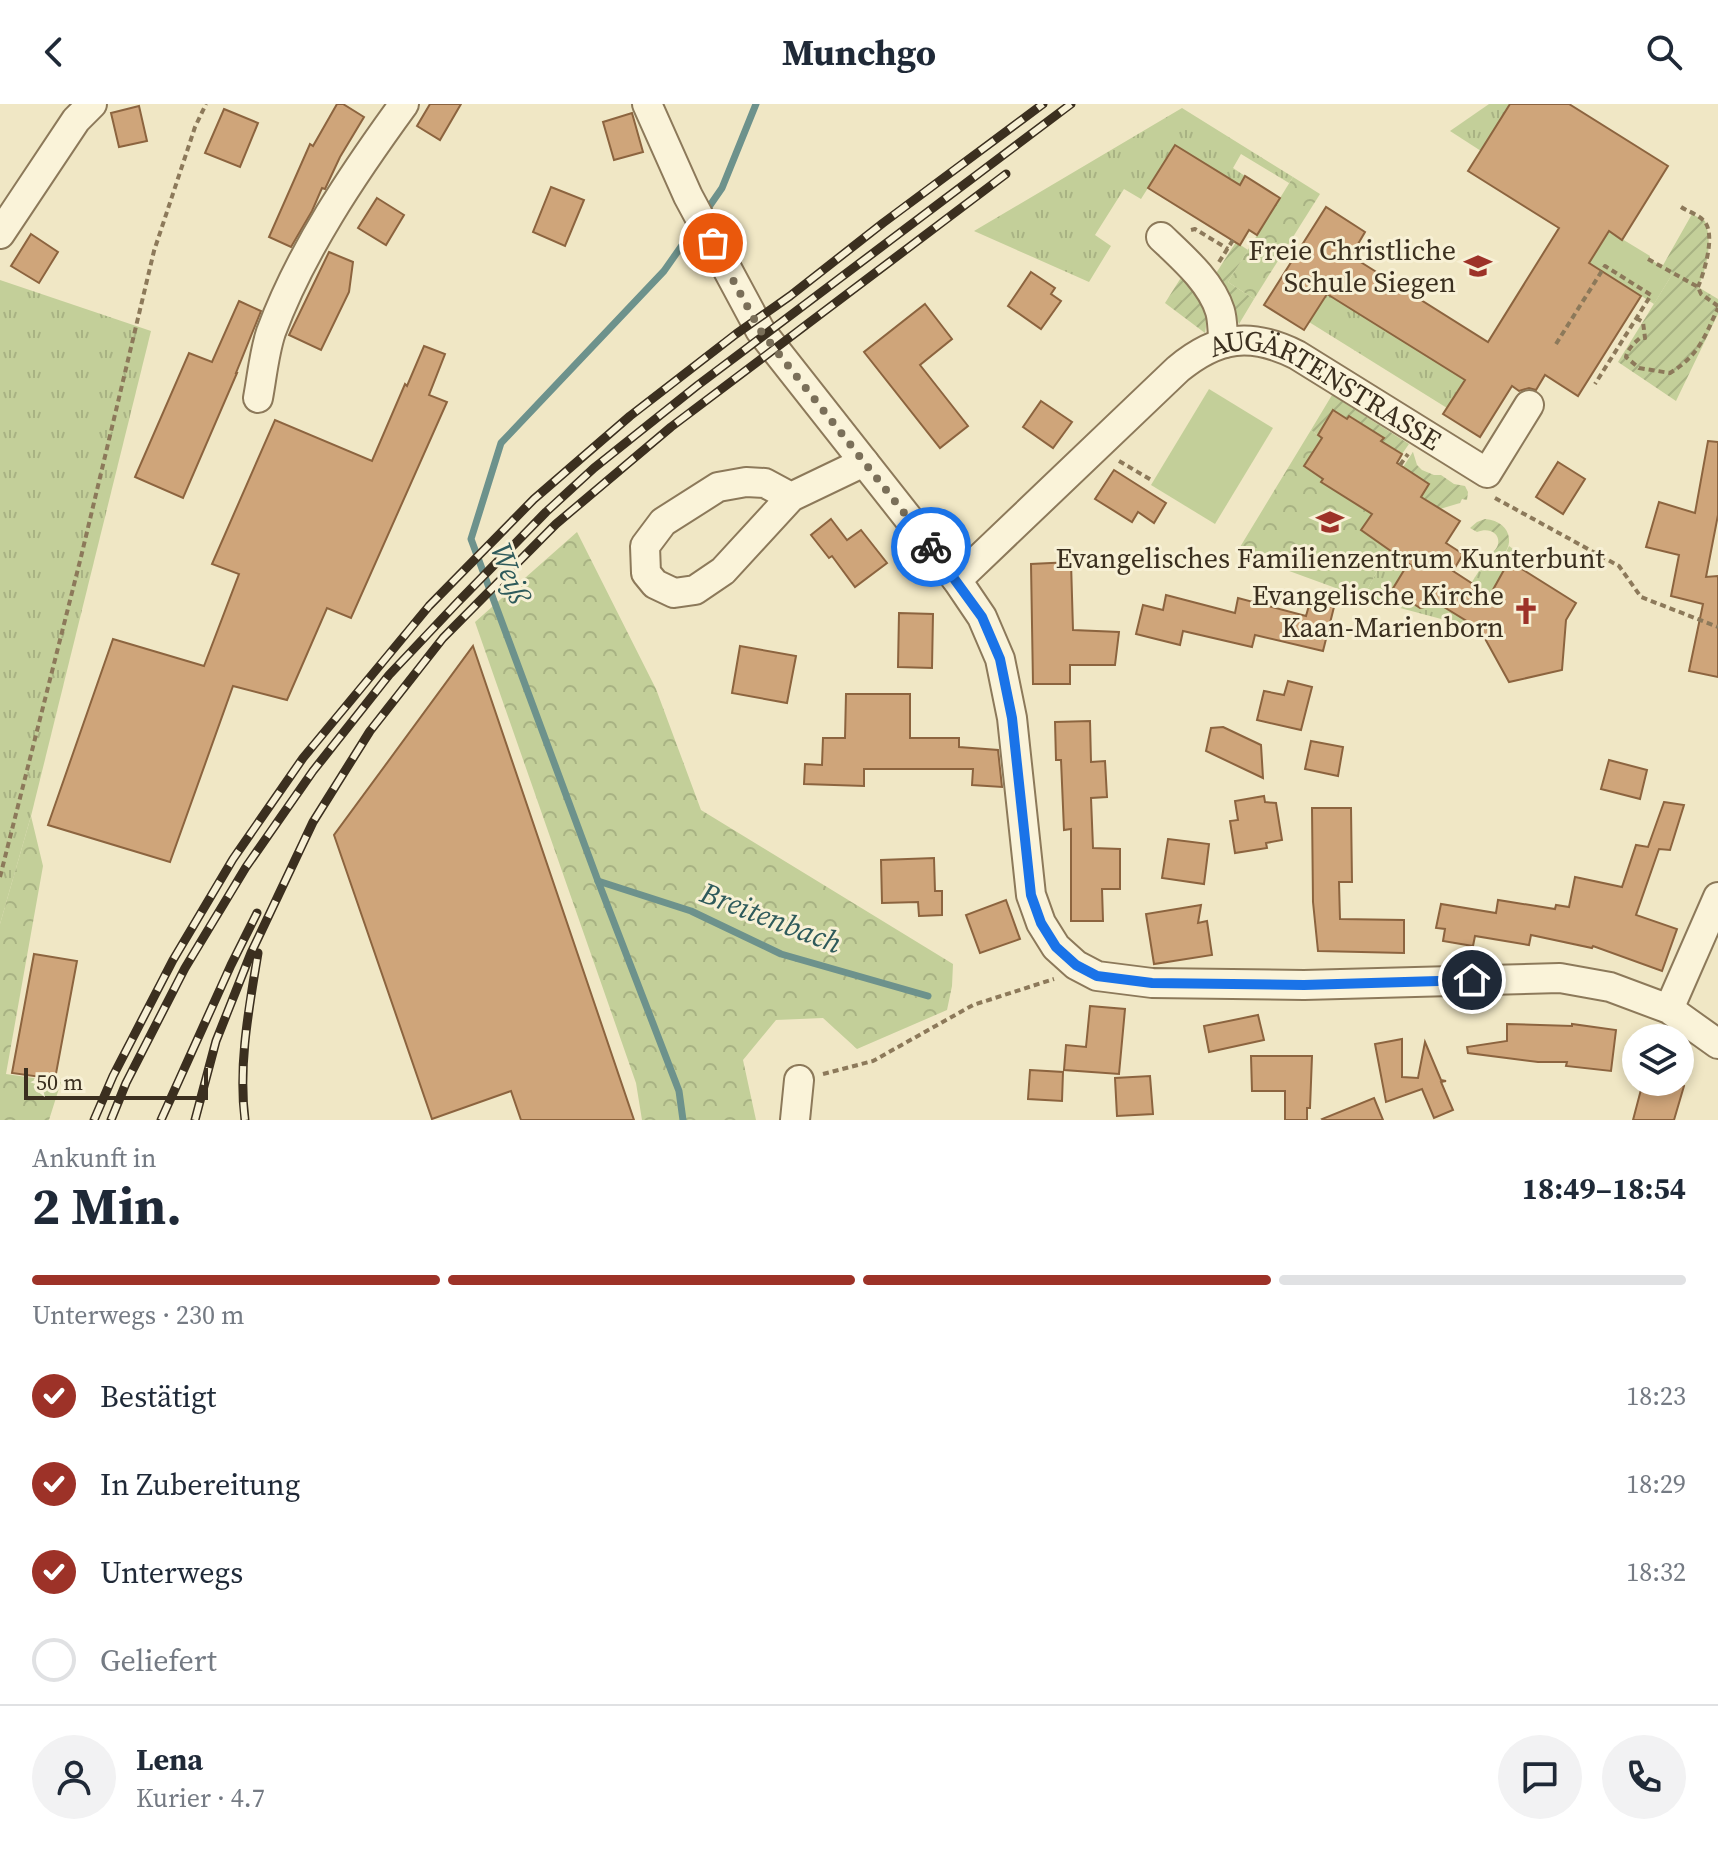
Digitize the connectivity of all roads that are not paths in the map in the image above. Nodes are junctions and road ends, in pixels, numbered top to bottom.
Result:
1 (92, 104) edge
2 (404, 104) edge
3 (647, 104) edge
4 (0, 234) edge
5 (1161, 237) dead end
6 (1224, 343) junction
7 (258, 398) dead end
8 (1529, 405) dead end
9 (864, 462) junction
10 (791, 497) junction
11 (957, 580) junction
12 (1718, 897) edge
13 (1669, 1009) junction
14 (1718, 1044) edge
15 (799, 1080) road end
16 (795, 1120) edge

1 - 4 street
2 - 7 street
3 - 9 street
5 - 6 street
6 - 8 street, AUGÄRTENSTRASSE
6 - 11 street, AUGÄRTENSTRASSE
9 - 10 street
9 - 11 street
10 - 10 street
11 - 13 street
12 - 13 street
13 - 14 street
15 - 16 street

